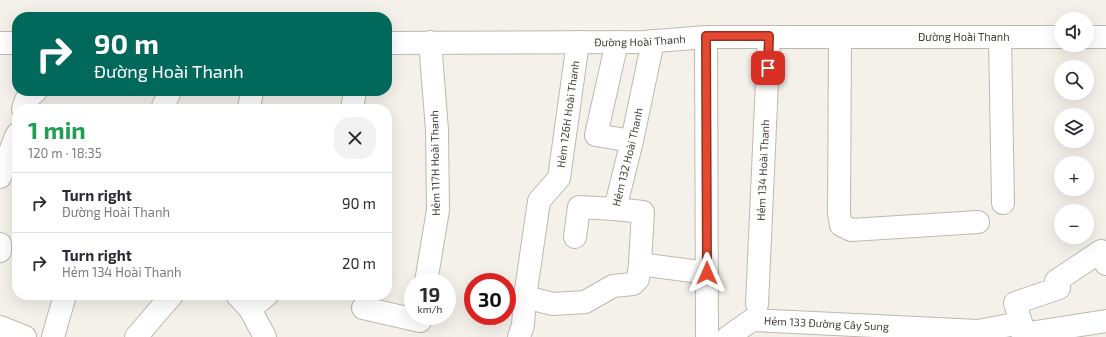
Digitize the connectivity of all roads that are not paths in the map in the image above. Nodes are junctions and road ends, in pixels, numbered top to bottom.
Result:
1 (706, 36) junction
2 (769, 36) junction
3 (840, 37) junction
4 (1000, 37) junction
5 (1054, 37) edge
6 (1094, 37) edge
7 (1106, 37) edge
8 (653, 41) junction
9 (430, 42) junction
10 (578, 42) junction
11 (618, 42) junction
12 (0, 43) edge
13 (12, 43) edge
14 (392, 43) edge
15 (30, 96) edge
16 (25, 104) edge
17 (632, 141) junction
18 (12, 147) edge
19 (0, 177) edge
20 (1003, 203) dead end
21 (615, 209) junction
22 (978, 222) dead end
23 (575, 237) dead end
24 (0, 244) edge
25 (0, 251) edge
26 (640, 264) junction
27 (1106, 264) edge
28 (428, 273) edge
29 (707, 273) junction
30 (525, 297) junction
31 (64, 300) edge
32 (168, 300) edge
33 (244, 302) edge
34 (758, 304) dead end
35 (363, 308) dead end
36 (404, 320) edge
37 (1106, 321) edge
38 (0, 327) edge
39 (1022, 331) edge
40 (25, 337) edge
41 (53, 337) edge
42 (136, 337) edge
43 (265, 337) edge
44 (519, 337) edge
45 (707, 337) edge
46 (728, 337) edge

1 - 2 street, Đường Hoài Thanh
1 - 8 street, Đường Hoài Thanh
1 - 29 street
2 - 3 street, Đường Hoài Thanh
2 - 34 street, Hẻm 134 Hoài Thanh
3 - 4 street, Đường Hoài Thanh
3 - 22 street
4 - 5 street, Đường Hoài Thanh
4 - 20 street
6 - 7 street
8 - 11 street, Đường Hoài Thanh
8 - 17 street, Hẻm 132 Hoài Thanh
9 - 10 street, Đường Hoài Thanh
9 - 14 street, Đường Hoài Thanh
9 - 28 street, Hẻm 117H Hoài Thanh
10 - 11 street, Đường Hoài Thanh
10 - 30 street, Hẻm 126H Hoài Thanh
11 - 17 street
12 - 13 street
15 - 16 street
17 - 21 street, Hẻm 132 Hoài Thanh
18 - 19 street
21 - 23 street
21 - 26 street, Hẻm 132 Hoài Thanh
24 - 25 street
26 - 29 street
26 - 30 street, Hẻm 132 Hoài Thanh
27 - 39 street
29 - 45 street
30 - 44 street
31 - 41 street
32 - 42 street
33 - 43 street
35 - 36 street
37 - 39 street, Hẻm 133 Đường Cây Sung
38 - 40 street
39 - 46 street, Hẻm 133 Đường Cây Sung

